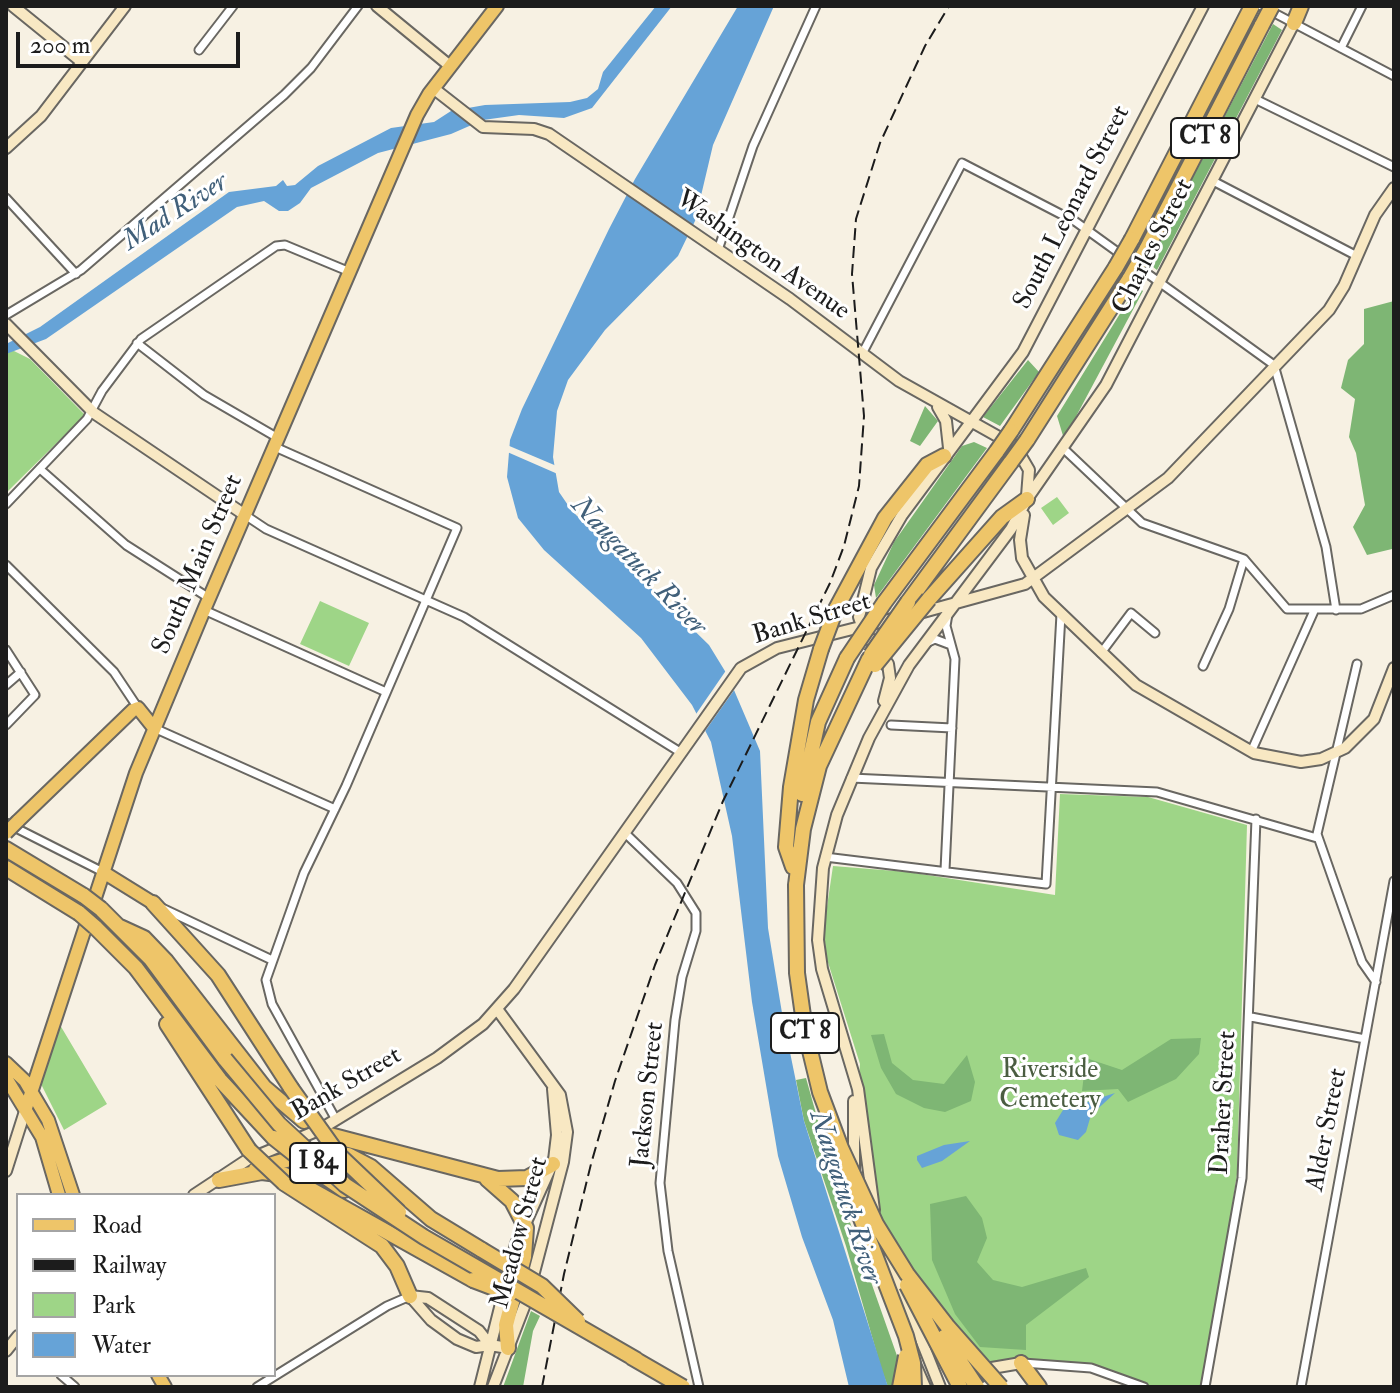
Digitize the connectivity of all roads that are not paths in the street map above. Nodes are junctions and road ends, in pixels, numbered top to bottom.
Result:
1 (14, 6) edge
2 (125, 6) edge
3 (233, 6) edge
4 (358, 6) edge
5 (377, 6) edge
6 (497, 6) edge
7 (816, 6) edge
8 (1203, 6) edge
9 (1261, 6) edge
10 (1272, 6) edge
11 (1302, 6) edge
12 (1362, 6) edge
13 (1249, 12) edge
14 (1294, 23) junction
15 (1341, 48) junction
16 (199, 50) dead end
17 (82, 62) junction
18 (450, 66) junction
19 (1394, 76) edge
20 (433, 88) junction
21 (1255, 99) junction
22 (6, 148) edge
23 (1394, 167) edge
24 (1213, 181) junction
25 (1394, 188) edge
26 (6, 198) edge
27 (1088, 229) junction
28 (718, 250) junction
29 (1357, 256) junction
30 (350, 272) junction
31 (76, 274) junction
32 (1160, 282) junction
33 (6, 322) edge
34 (137, 343) junction
35 (862, 354) junction
36 (1274, 365) junction
37 (931, 400) junction
38 (91, 411) junction
39 (970, 422) junction
40 (276, 442) junction
41 (1064, 449) junction
42 (947, 452) junction
43 (40, 469) junction
44 (1027, 499) junction
45 (6, 504) edge
46 (1128, 509) junction
47 (245, 515) junction
48 (1244, 559) junction
49 (6, 565) edge
50 (869, 575) junction
51 (1032, 580) junction
52 (1394, 595) edge
53 (427, 599) junction
54 (206, 604) junction
55 (950, 608) junction
56 (1336, 610) junction
57 (1314, 611) junction
58 (1061, 614) junction
59 (892, 619) junction
60 (861, 626) junction
61 (1155, 633) dead end
62 (821, 642) junction
63 (923, 646) junction
64 (953, 646) junction
65 (6, 650) edge
66 (1101, 653) junction
67 (874, 657) junction
68 (1357, 664) dead end
69 (1203, 666) dead end
70 (1394, 668) edge
71 (21, 672) junction
72 (6, 685) edge
73 (386, 692) junction
74 (138, 708) junction
75 (879, 718) junction
76 (6, 725) edge
77 (891, 725) dead end
78 (154, 728) junction
79 (952, 728) junction
80 (680, 752) junction
81 (1251, 752) junction
82 (1336, 753) junction
83 (851, 778) junction
84 (949, 781) junction
85 (1053, 786) junction
86 (335, 809) junction
87 (1256, 819) junction
88 (12, 822) edge
89 (6, 833) edge
90 (625, 833) junction
91 (1317, 838) junction
92 (6, 849) edge
93 (825, 857) junction
94 (793, 867) junction
95 (6, 868) edge
96 (945, 870) junction
97 (103, 872) junction
98 (1394, 881) edge
99 (153, 903) junction
100 (120, 927) junction
101 (128, 959) junction
102 (272, 960) junction
103 (1376, 982) junction
104 (497, 1009) junction
105 (1251, 1017) junction
106 (805, 1030) junction
107 (1365, 1039) junction
108 (6, 1063) edge
109 (854, 1075) junction
110 (6, 1078) edge
111 (31, 1089) junction
112 (553, 1089) junction
113 (26, 1108) junction
114 (335, 1118) junction
115 (553, 1164) junction
116 (6, 1171) edge
117 (476, 1175) junction
118 (237, 1176) junction
119 (845, 1177) junction
120 (219, 1180) junction
121 (58, 1193) edge
122 (72, 1193) edge
123 (197, 1193) edge
124 (524, 1224) junction
125 (432, 1242) junction
126 (476, 1274) junction
127 (902, 1276) junction
128 (410, 1296) junction
129 (589, 1333) junction
130 (490, 1345) junction
131 (508, 1348) junction
132 (1021, 1363) junction
133 (276, 1375) edge
134 (480, 1387) edge
135 (493, 1387) edge
136 (684, 1387) edge
137 (699, 1387) edge
138 (900, 1387) edge
139 (914, 1387) edge
140 (925, 1387) edge
141 (941, 1387) edge
142 (960, 1387) edge
143 (977, 1387) edge
144 (1000, 1387) edge
145 (1039, 1387) edge
146 (1144, 1387) edge
147 (1205, 1387) edge
148 (1301, 1387) edge

1 - 17 main road
2 - 17 main road
3 - 16 street
4 - 31 street
5 - 18 main road
6 - 18 main road, South Main Street
7 - 28 street
8 - 27 main road, South Leonard Street
9 - 14 street
10 - 67 highway, CT 8, bridge
11 - 14 highway
12 - 15 street
13 - 94 highway, CT 8, bridge
14 - 15 street
14 - 21 main road, Charles Street
15 - 19 street
17 - 22 main road
18 - 20 main road, South Main Street
20 - 28 main road, Washington Avenue
20 - 30 main road, South Main Street
21 - 23 street
21 - 24 main road, Charles Street
24 - 29 street
24 - 32 main road, Charles Street
25 - 29 main road, Bank Street
26 - 31 street
27 - 32 street
27 - 35 street
27 - 39 main road, South Leonard Street
28 - 35 main road, Washington Avenue
29 - 36 main road, Bank Street
30 - 34 street
30 - 40 main road, South Main Street
31 - 33 street
32 - 36 street
32 - 41 main road, Charles Street
33 - 38 main road
34 - 38 street
34 - 40 street
35 - 37 main road, Washington Avenue
36 - 46 main road, Bank Street
36 - 56 street
37 - 39 main road, Washington Avenue
37 - 42 main road
38 - 43 street
38 - 47 main road
39 - 42 main road, South Leonard Street
39 - 44 main road, Washington Avenue
40 - 47 main road, South Main Street
40 - 53 street
41 - 44 main road, Charles Street
41 - 46 street
42 - 50 main road, South Leonard Street
42 - 62 highway, bridge
43 - 45 street
43 - 54 street
44 - 51 main road
44 - 55 main road, Charles Street
44 - 67 highway, bridge
46 - 48 street
46 - 51 main road, Bank Street
47 - 53 street
47 - 54 main road, South Main Street
48 - 57 street
48 - 69 street
49 - 74 street
50 - 59 main road
50 - 60 main road, South Leonard Street
51 - 55 main road, Bank Street
51 - 58 main road
52 - 56 street
53 - 73 street
53 - 80 street
54 - 73 street
54 - 78 main road, South Main Street
55 - 59 main road, Bank Street
55 - 63 main road, Charles Street
55 - 64 street
56 - 57 street
57 - 81 street
58 - 66 main road
58 - 85 street
59 - 60 main road, Bank Street
60 - 62 main road, Bank Street
60 - 67 main road
61 - 66 street
62 - 67 main road
62 - 80 main road, Bank Street
62 - 94 highway
63 - 64 street
63 - 75 main road, Charles Street
64 - 79 street
65 - 71 street
66 - 81 main road
67 - 75 main road
67 - 106 highway, CT 8, bridge
68 - 82 street
70 - 82 main road
71 - 72 street
71 - 76 street
73 - 86 street
74 - 78 main road
74 - 88 main road
75 - 83 main road
77 - 79 street
78 - 86 street
78 - 97 main road, South Main Street
79 - 84 street
80 - 90 main road, Bank Street
81 - 82 main road
82 - 91 street
83 - 84 street
83 - 93 main road
84 - 85 street
84 - 96 street
85 - 87 street
85 - 96 street
86 - 102 street
87 - 91 street
87 - 105 street, Draher Street
88 - 89 main road, bridge
88 - 97 street
90 - 104 main road, Bank Street
90 - 137 street, Jackson Street
91 - 103 street
92 - 100 highway, I 84, bridge
93 - 96 street
93 - 109 main road
94 - 119 highway, CT 8, bridge
95 - 101 highway, I 84, bridge
97 - 99 main road
97 - 111 main road, South Main Street
98 - 103 street, Alder Street
99 - 102 street
99 - 125 highway, bridge
100 - 117 highway, bridge
100 - 125 highway, I 84, bridge
101 - 125 highway, I 84, bridge
101 - 128 highway, bridge
102 - 114 street
103 - 107 street, Alder Street
104 - 112 main road, Meadow Street
104 - 114 main road, Bank Street
105 - 107 street
105 - 147 street, Draher Street
106 - 138 highway, bridge
106 - 144 highway, CT 8, bridge
107 - 148 street, Alder Street
108 - 111 main road
109 - 140 main road
109 - 141 main road
110 - 113 main road
111 - 113 main road, South Main Street
111 - 122 main road
112 - 115 main road, Meadow Street
112 - 131 main road, Meadow Street
113 - 116 main road, South Main Street
113 - 121 main road
114 - 120 main road, Bank Street
115 - 117 highway
115 - 124 main road, Meadow Street
117 - 124 highway
118 - 120 highway
118 - 126 highway
118 - 129 highway, bridge
119 - 127 highway, CT 8, bridge
119 - 139 highway, bridge
120 - 123 main road, Bank Street
124 - 130 main road, Meadow Street
124 - 131 highway
125 - 126 highway, I 84
125 - 136 highway, I 84, bridge
126 - 129 highway, I 84, bridge
127 - 142 highway, bridge
127 - 143 highway, CT 8, bridge
128 - 130 main road
128 - 130 main road
128 - 133 street
129 - 136 highway, I 84, bridge
130 - 131 main road
130 - 134 main road, Meadow Street
131 - 135 main road, Meadow Street
132 - 141 main road
132 - 145 highway
132 - 146 street

